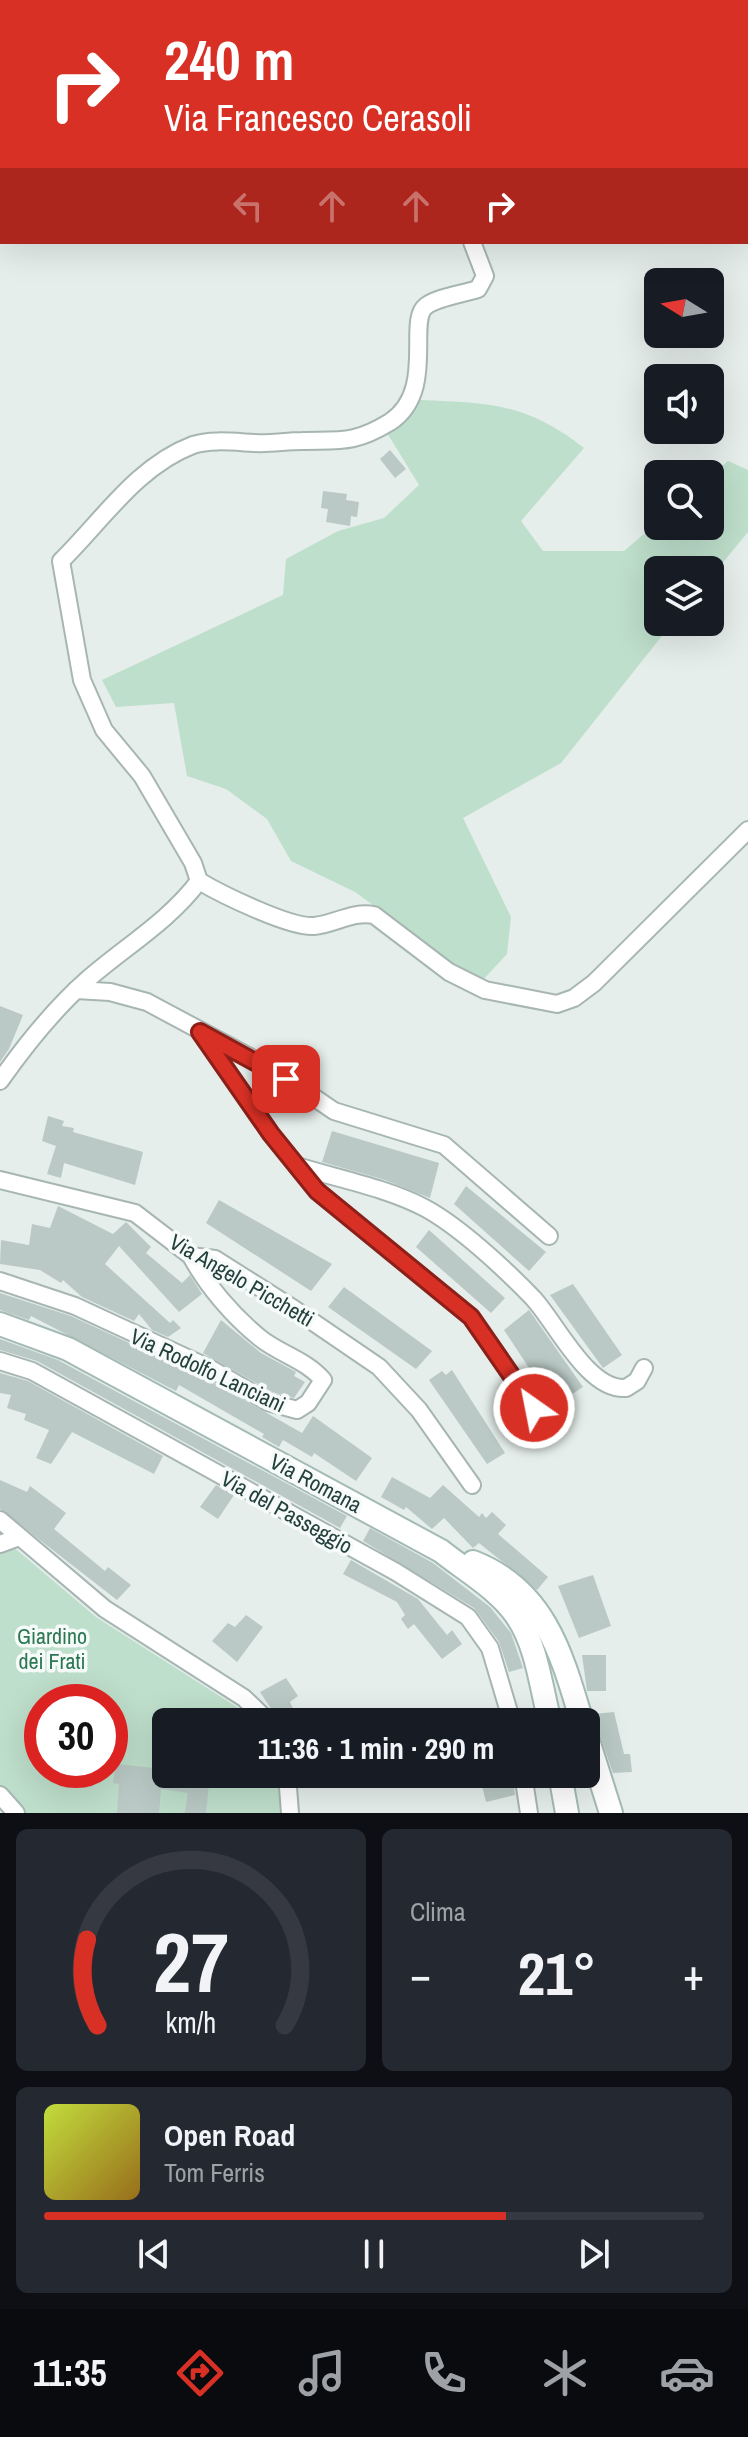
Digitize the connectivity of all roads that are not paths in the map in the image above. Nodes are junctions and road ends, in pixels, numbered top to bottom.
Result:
1 (473, 244) edge
2 (748, 830) edge
3 (199, 881) junction
4 (76, 990) junction
5 (200, 1032) junction
6 (0, 1081) edge
7 (297, 1166) junction
8 (0, 1180) edge
9 (549, 1236) dead end
10 (191, 1256) junction
11 (0, 1281) edge
12 (0, 1324) edge
13 (0, 1361) edge
14 (644, 1368) dead end
15 (534, 1408) dead end
16 (472, 1485) dead end
17 (0, 1520) edge
18 (19, 1537) junction
19 (0, 1544) edge
20 (445, 1554) junction
21 (254, 1708) edge
22 (508, 1708) edge
23 (546, 1708) edge
24 (578, 1708) edge
25 (600, 1778) edge
26 (288, 1788) edge
27 (525, 1788) edge
28 (563, 1788) edge
29 (0, 1795) edge
30 (16, 1813) edge
31 (290, 1813) edge
32 (529, 1813) edge
33 (567, 1813) edge
34 (611, 1813) edge

1 - 3 street
2 - 3 street
3 - 4 street
4 - 5 street
4 - 6 street
5 - 7 street
5 - 9 street
7 - 14 street
7 - 15 street
8 - 10 street, Via Angelo Picchetti
10 - 11 street, Via Rodolfo Lanciani
10 - 16 street, Via Angelo Picchetti
12 - 20 street, Via Romana
13 - 22 street, Via del Passeggio
17 - 18 street
18 - 19 street
18 - 21 street
20 - 23 street, Via Romana
20 - 24 street
25 - 34 street
26 - 31 street
27 - 32 street
28 - 33 street
29 - 30 street

